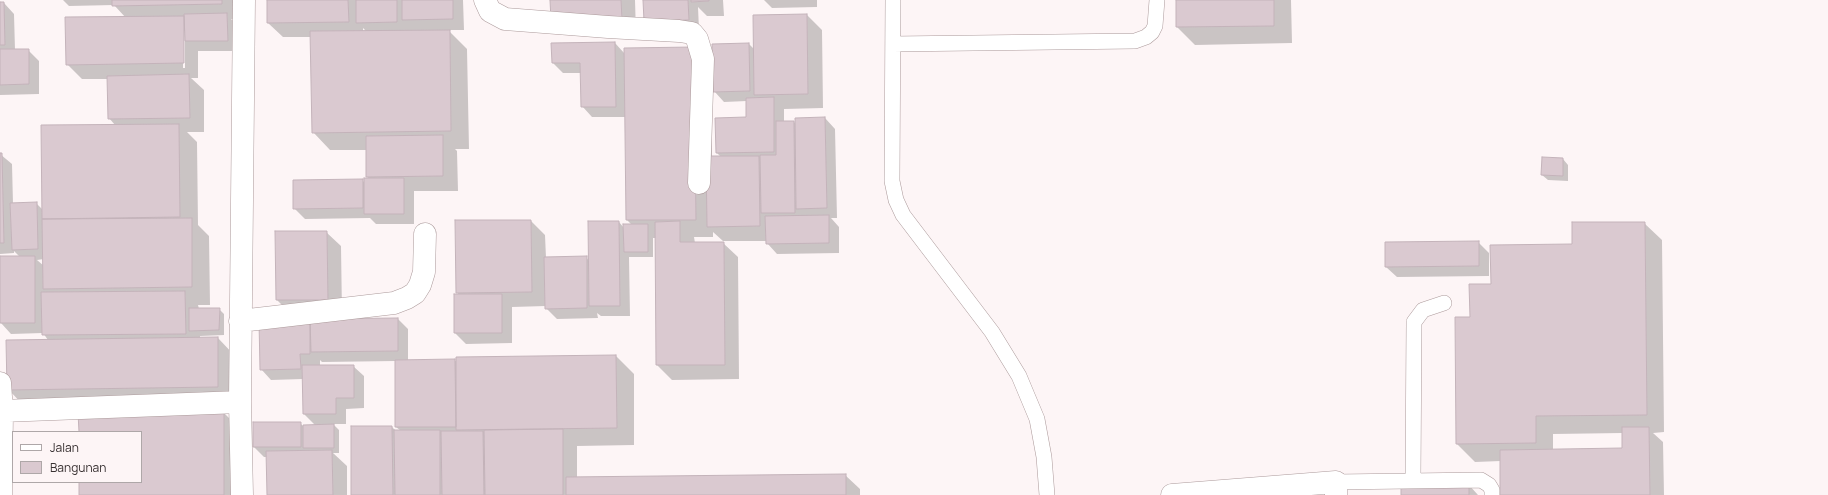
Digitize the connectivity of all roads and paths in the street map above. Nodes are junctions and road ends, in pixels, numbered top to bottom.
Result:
1 (244, 0) edge
2 (485, 0) edge
3 (893, 0) edge
4 (1156, 0) edge
5 (893, 44) junction
6 (699, 183) dead end
7 (425, 234) dead end
8 (1444, 303) dead end
9 (240, 321) junction
10 (0, 384) edge
11 (240, 402) junction
12 (2, 410) junction
13 (1413, 480) junction
14 (1336, 489) edge
15 (1, 495) edge
16 (242, 495) edge
17 (1047, 495) edge
18 (1172, 495) edge
19 (1492, 495) edge

1 - 9 street
2 - 6 street
3 - 5 lane
4 - 5 lane
5 - 17 lane
7 - 9 street
8 - 13 lane
9 - 11 street
10 - 12 street
11 - 12 street
11 - 16 street
12 - 15 street
13 - 14 lane
13 - 19 lane
14 - 18 street

